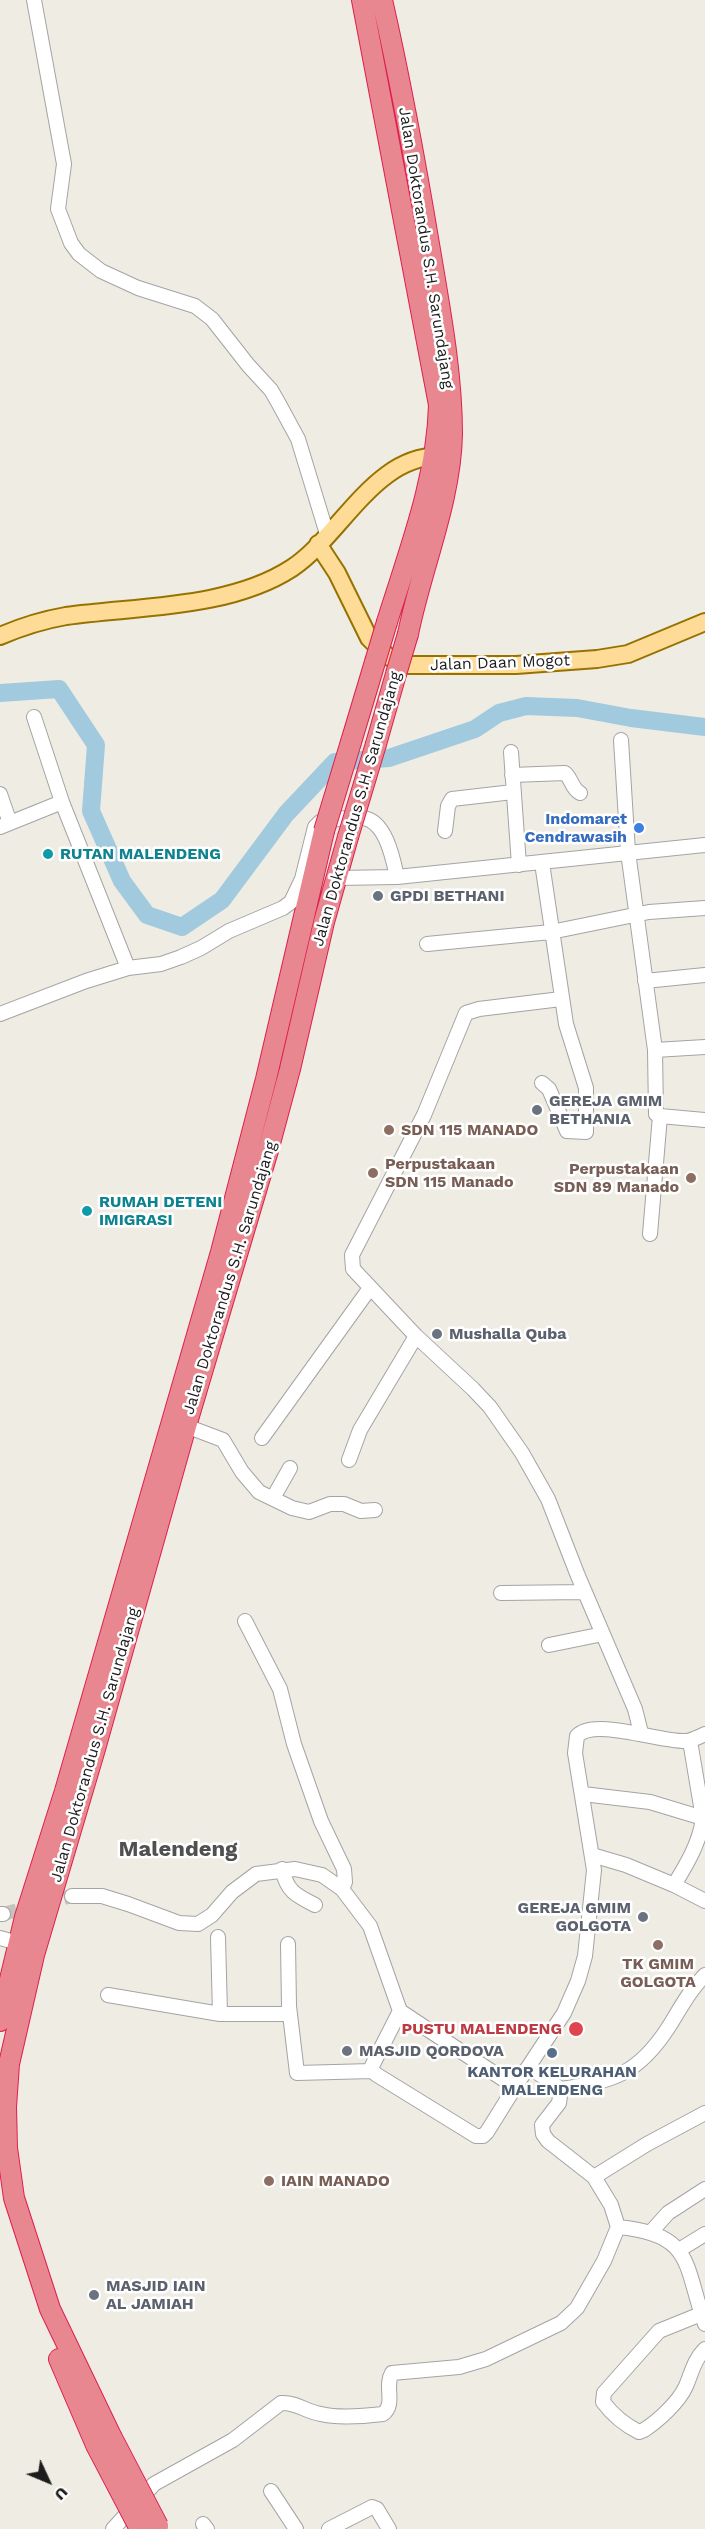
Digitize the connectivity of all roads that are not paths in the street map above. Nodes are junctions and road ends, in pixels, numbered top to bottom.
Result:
1 (34, 0) edge
2 (362, 0) edge
3 (382, 0) edge
4 (442, 457) junction
5 (322, 539) junction
6 (293, 567) junction
7 (338, 573) junction
8 (705, 622) edge
9 (0, 636) edge
10 (34, 717) dead end
11 (621, 740) dead end
12 (511, 752) dead end
13 (512, 775) junction
14 (513, 792) junction
15 (580, 793) dead end
16 (0, 794) edge
17 (62, 802) junction
18 (5, 825) edge
19 (445, 831) dead end
20 (705, 845) edge
21 (628, 852) junction
22 (542, 863) junction
23 (519, 865) junction
24 (397, 877) junction
25 (337, 878) junction
26 (705, 908) edge
27 (307, 909) junction
28 (637, 915) junction
29 (249, 922) junction
30 (551, 932) junction
31 (427, 944) dead end
32 (128, 968) junction
33 (705, 975) edge
34 (645, 981) junction
35 (561, 999) junction
36 (0, 1014) edge
37 (705, 1047) edge
38 (655, 1050) junction
39 (542, 1083) dead end
40 (660, 1116) junction
41 (705, 1120) edge
42 (650, 1234) dead end
43 (370, 1288) junction
44 (416, 1336) junction
45 (196, 1366) junction
46 (186, 1426) junction
47 (262, 1438) dead end
48 (349, 1460) dead end
49 (290, 1468) dead end
50 (273, 1498) junction
51 (375, 1510) dead end
52 (585, 1592) junction
53 (501, 1593) dead end
54 (245, 1621) dead end
55 (603, 1634) junction
56 (549, 1645) dead end
57 (641, 1733) junction
58 (705, 1734) edge
59 (690, 1741) junction
60 (583, 1794) junction
61 (704, 1818) edge
62 (592, 1855) junction
63 (282, 1869) junction
64 (674, 1884) junction
65 (342, 1889) junction
66 (72, 1896) tunnel mouth
67 (705, 1901) edge
68 (315, 1905) dead end
69 (218, 1936) dead end
70 (9, 1941) edge
71 (288, 1944) dead end
72 (705, 1975) edge
73 (108, 1995) dead end
74 (400, 2011) junction
75 (220, 2014) junction
76 (290, 2014) junction
77 (0, 2018) edge
78 (529, 2067) junction
79 (367, 2071) junction
80 (514, 2087) junction
81 (560, 2096) junction
82 (705, 2113) edge
83 (594, 2177) junction
84 (0, 2182) edge
85 (705, 2189) edge
86 (618, 2227) junction
87 (651, 2232) junction
88 (705, 2234) edge
89 (679, 2250) junction
90 (700, 2281) edge
91 (703, 2319) edge
92 (705, 2349) edge
93 (104, 2441) junction
94 (271, 2491) dead end
95 (153, 2528) edge
96 (113, 2529) edge
97 (296, 2529) edge
98 (329, 2529) edge
99 (389, 2529) edge

1 - 5 street
2 - 4 highway, Jalan Doktorandus S.H. Sarundajang
3 - 4 highway, Jalan Doktorandus S.H. Sarundajang
4 - 5 main road
4 - 25 highway, Jalan Doktorandus S.H. Sarundajang, bridge
4 - 27 highway, Jalan Doktorandus S.H. Sarundajang, bridge
5 - 6 main road
5 - 7 main road, Jalan Daan Mogot
6 - 7 main road
6 - 9 main road
7 - 8 main road, Jalan Daan Mogot
10 - 17 street
11 - 21 street
12 - 13 street
13 - 14 street
13 - 15 street
14 - 19 street
14 - 23 street
16 - 18 street
17 - 18 street
17 - 32 street
20 - 21 street
21 - 22 street
21 - 28 street
22 - 23 street
22 - 30 street
23 - 24 street
24 - 25 street
24 - 29 street
25 - 45 highway, Jalan Doktorandus S.H. Sarundajang
26 - 28 street
27 - 29 street
27 - 45 highway, Jalan Doktorandus S.H. Sarundajang
28 - 30 street
28 - 34 street
29 - 32 street
30 - 31 street
30 - 35 street
32 - 36 street
33 - 34 street
34 - 38 street
35 - 39 street
35 - 43 street
37 - 38 street
38 - 40 street
40 - 41 street
40 - 42 street
43 - 44 street
43 - 47 street
44 - 48 street
44 - 52 street
45 - 46 highway, Jalan Doktorandus S.H. Sarundajang
45 - 70 highway, Jalan Doktorandus S.H. Sarundajang
46 - 50 street
46 - 93 highway, Jalan Doktorandus S.H. Sarundajang
49 - 50 street
50 - 51 street
52 - 53 street
52 - 55 street
54 - 65 street
55 - 56 street
55 - 57 street
57 - 59 street
57 - 60 street
58 - 59 street
59 - 61 street
60 - 61 street
60 - 62 street
61 - 64 street
62 - 64 street
62 - 78 street
63 - 65 street
63 - 66 street
63 - 68 street
64 - 67 street
65 - 74 street
69 - 75 street
70 - 77 highway, Jalan Doktorandus S.H. Sarundajang
71 - 76 street
72 - 81 street
73 - 75 street
74 - 79 street
74 - 80 street
75 - 76 street
76 - 79 street
78 - 80 street
78 - 81 street
79 - 80 street
81 - 83 street
82 - 83 street
83 - 86 street
84 - 93 highway, Jalan Doktorandus S.H. Sarundajang
85 - 87 street
86 - 87 street
86 - 96 street
87 - 89 street
88 - 89 street
89 - 90 street
90 - 91 street
91 - 92 street
93 - 95 highway, Jalan Doktorandus S.H. Sarundajang, bridge
94 - 97 street
98 - 99 street

